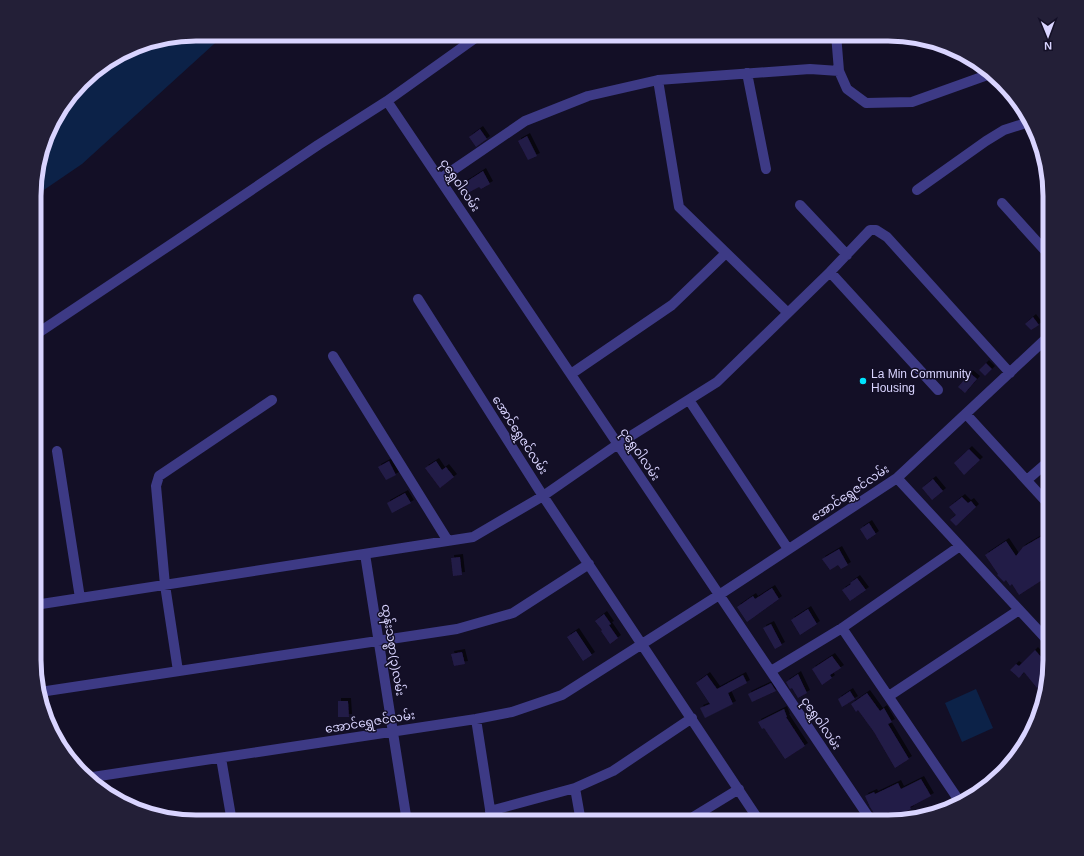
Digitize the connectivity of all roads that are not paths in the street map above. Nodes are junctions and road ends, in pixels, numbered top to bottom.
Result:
1 (470, 41) edge
2 (837, 41) edge
3 (839, 71) junction
4 (747, 73) junction
5 (985, 75) edge
6 (658, 80) junction
7 (387, 101) junction
8 (1025, 123) edge
9 (766, 169) dead end
10 (440, 179) junction
11 (917, 190) dead end
12 (1002, 203) dead end
13 (800, 205) dead end
14 (1043, 248) edge
15 (726, 253) junction
16 (847, 254) junction
17 (830, 272) junction
18 (418, 299) dead end
19 (788, 313) junction
20 (41, 331) edge
21 (1043, 342) edge
22 (334, 356) dead end
23 (1010, 373) junction
24 (571, 374) junction
25 (938, 390) dead end
26 (272, 400) dead end
27 (689, 400) junction
28 (966, 414) junction
29 (618, 444) junction
30 (57, 451) dead end
31 (1043, 466) edge
32 (897, 478) junction
33 (1026, 480) junction
34 (543, 496) junction
35 (1043, 498) edge
36 (448, 541) junction
37 (960, 546) junction
38 (788, 549) junction
39 (365, 554) junction
40 (589, 564) junction
41 (165, 585) junction
42 (719, 595) junction
43 (80, 598) junction
44 (41, 604) edge
45 (1019, 610) junction
46 (842, 628) junction
47 (1043, 636) edge
48 (378, 640) junction
49 (642, 644) junction
50 (178, 671) junction
51 (771, 671) junction
52 (44, 691) edge
53 (889, 696) junction
54 (692, 718) junction
55 (476, 719) junction
56 (393, 731) junction
57 (221, 758) junction
58 (94, 777) edge
59 (575, 788) junction
60 (739, 789) junction
61 (958, 799) edge
62 (490, 811) junction
63 (231, 815) edge
64 (405, 815) edge
65 (491, 815) edge
66 (579, 815) edge
67 (696, 815) edge
68 (756, 815) edge
69 (867, 815) edge

1 - 7 street
2 - 3 street
3 - 4 street
3 - 5 street
4 - 6 street
4 - 9 street
6 - 10 street
6 - 15 street
7 - 10 street, ငုရွှေဝါလမ်း
7 - 20 street
8 - 11 street
10 - 24 street, ငုရွှေဝါလမ်း
12 - 14 street
13 - 16 street
15 - 19 street
15 - 24 street
16 - 17 street
16 - 23 street
17 - 19 street
17 - 25 street
18 - 34 street, အောင်ရွှေဇင်လမ်း
19 - 27 street
21 - 23 street, အောင်ရွှေဇင်လမ်း
22 - 36 street
23 - 28 street, အောင်ရွှေဇင်လမ်း
24 - 29 street, ငုရွှေဝါလမ်း
26 - 41 street
27 - 29 street
27 - 38 street
28 - 32 street, အောင်ရွှေဇင်လမ်း
28 - 33 street
29 - 34 street
29 - 42 street, ငုရွှေဝါလမ်း
30 - 43 street
31 - 33 street
32 - 37 street
32 - 38 street, အောင်ရွှေဇင်လမ်း
33 - 35 street
34 - 36 street
34 - 40 street, အောင်ရွှေဇင်လမ်း
36 - 39 street
37 - 45 street
37 - 46 street
38 - 42 street, အောင်ရွှေဇင်လမ်း
39 - 41 street
39 - 48 street, ထွန်းသစ္စာ(၃)လမ်း
40 - 48 street
40 - 49 street, အောင်ရွှေဇင်လမ်း
41 - 43 street
41 - 50 street
42 - 49 street, အောင်ရွှေဇင်လမ်း
42 - 51 street, ငုရွှေဝါလမ်း
43 - 44 street
45 - 47 street
45 - 53 street
46 - 51 street
46 - 53 street
48 - 50 street
48 - 56 street, ထွန်းသစ္စာ(၃)လမ်း
49 - 54 street, အောင်ရွှေဇင်လမ်း
49 - 55 street, အောင်ရွှေဇင်လမ်း
50 - 52 street
51 - 69 street, ငုရွှေဝါလမ်း
53 - 61 street
54 - 59 street
54 - 60 street, အောင်ရွှေဇင်လမ်း
55 - 56 street, အောင်ရွှေဇင်လမ်း
55 - 62 street
56 - 57 street, အောင်ရွှေဇင်လမ်း
56 - 64 street, ထွန်းသစ္စာ(၃)လမ်း
57 - 58 street, အောင်ရွှေဇင်လမ်း
57 - 63 street
59 - 62 street
59 - 66 street
60 - 67 street
60 - 68 street, အောင်ရွှေဇင်လမ်း
62 - 65 street

